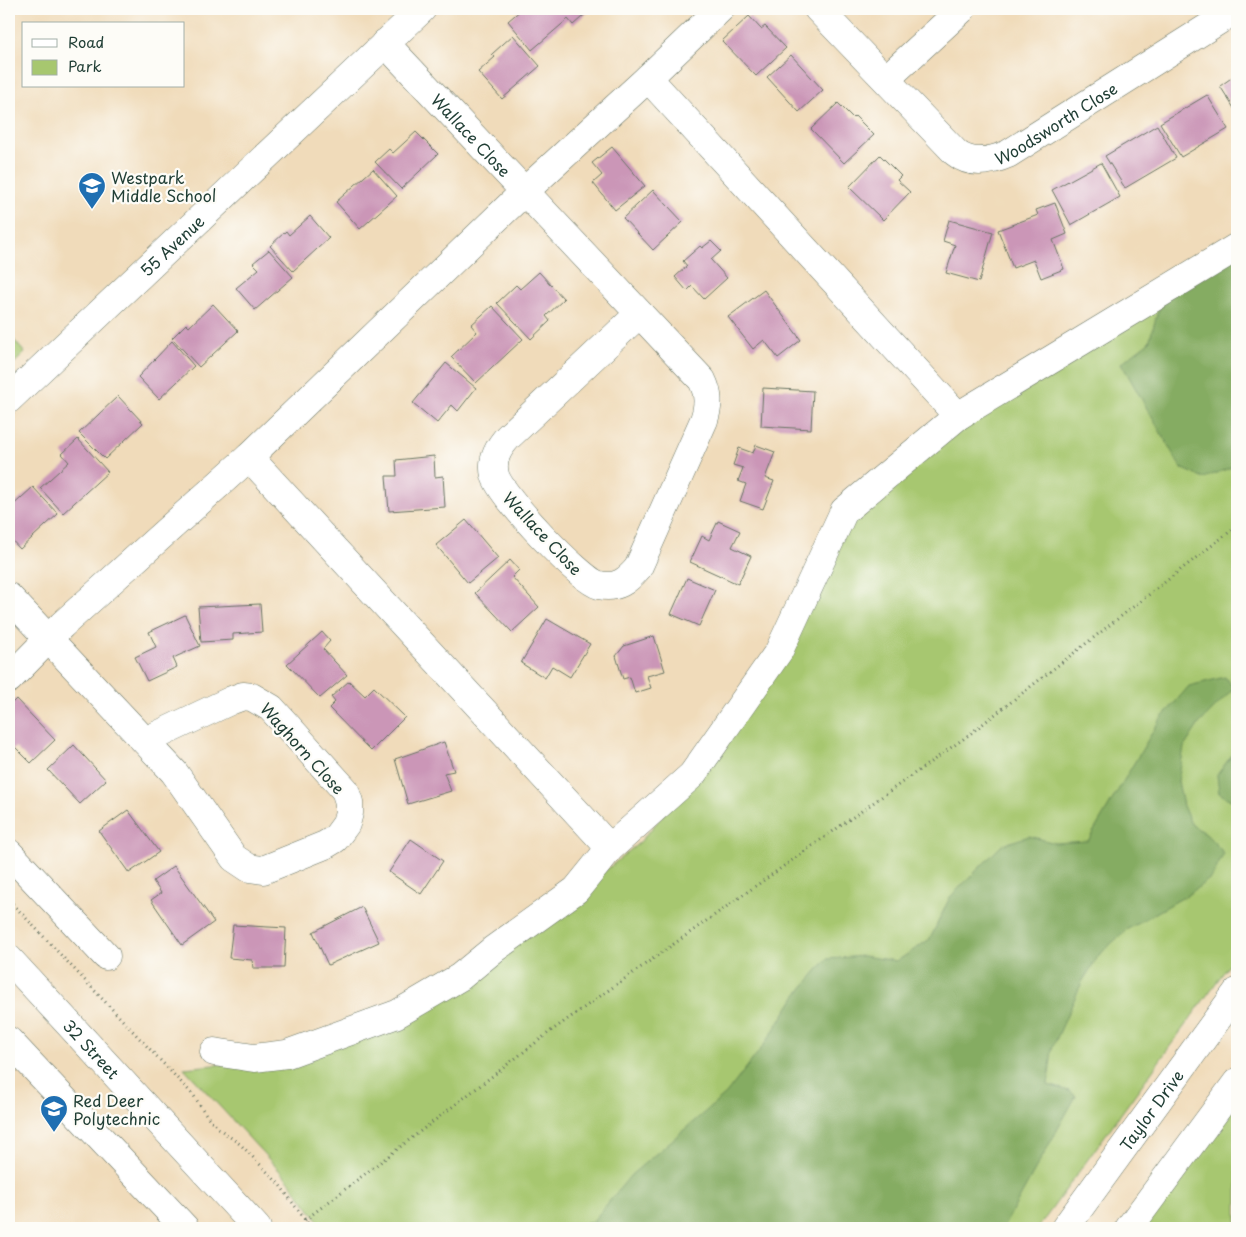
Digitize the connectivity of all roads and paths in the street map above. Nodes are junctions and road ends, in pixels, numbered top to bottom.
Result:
1 (422, 9) edge
2 (720, 9) edge
3 (818, 9) edge
4 (962, 9) edge
5 (1237, 9) edge
6 (386, 43) junction
7 (648, 78) junction
8 (886, 80) junction
9 (525, 191) junction
10 (1237, 247) edge
11 (639, 314) junction
12 (9, 399) edge
13 (958, 416) junction
14 (250, 457) junction
15 (1237, 526) edge
16 (9, 597) edge
17 (48, 639) junction
18 (9, 679) edge
19 (145, 741) junction
20 (610, 848) junction
21 (9, 853) edge
22 (9, 900) edge
23 (106, 956) dead end
24 (9, 960) edge
25 (1237, 992) edge
26 (9, 1041) edge
27 (214, 1052) dead end
28 (1237, 1082) edge
29 (305, 1220) junction
30 (185, 1228) edge
31 (257, 1228) edge
32 (310, 1228) edge
33 (1065, 1228) edge
34 (1130, 1228) edge

1 - 6 street, 55 Avenue
2 - 7 street
3 - 8 street, Woodsworth Close
4 - 8 street
5 - 8 street, Woodsworth Close
6 - 9 street, Wallace Close
6 - 12 street, 55 Avenue
7 - 9 street
7 - 13 street
9 - 11 street, Wallace Close
9 - 14 street
10 - 13 street
11 - 11 street, Wallace Close
13 - 20 street
14 - 17 street
14 - 20 street
15 - 29 path
16 - 17 street, Waghorn Close
17 - 18 street
17 - 19 street, Waghorn Close
19 - 19 street, Waghorn Close
20 - 27 street
21 - 23 street
22 - 29 path
24 - 31 street, 32 Street
25 - 33 street, Taylor Drive
26 - 30 street
28 - 34 street
29 - 32 path

